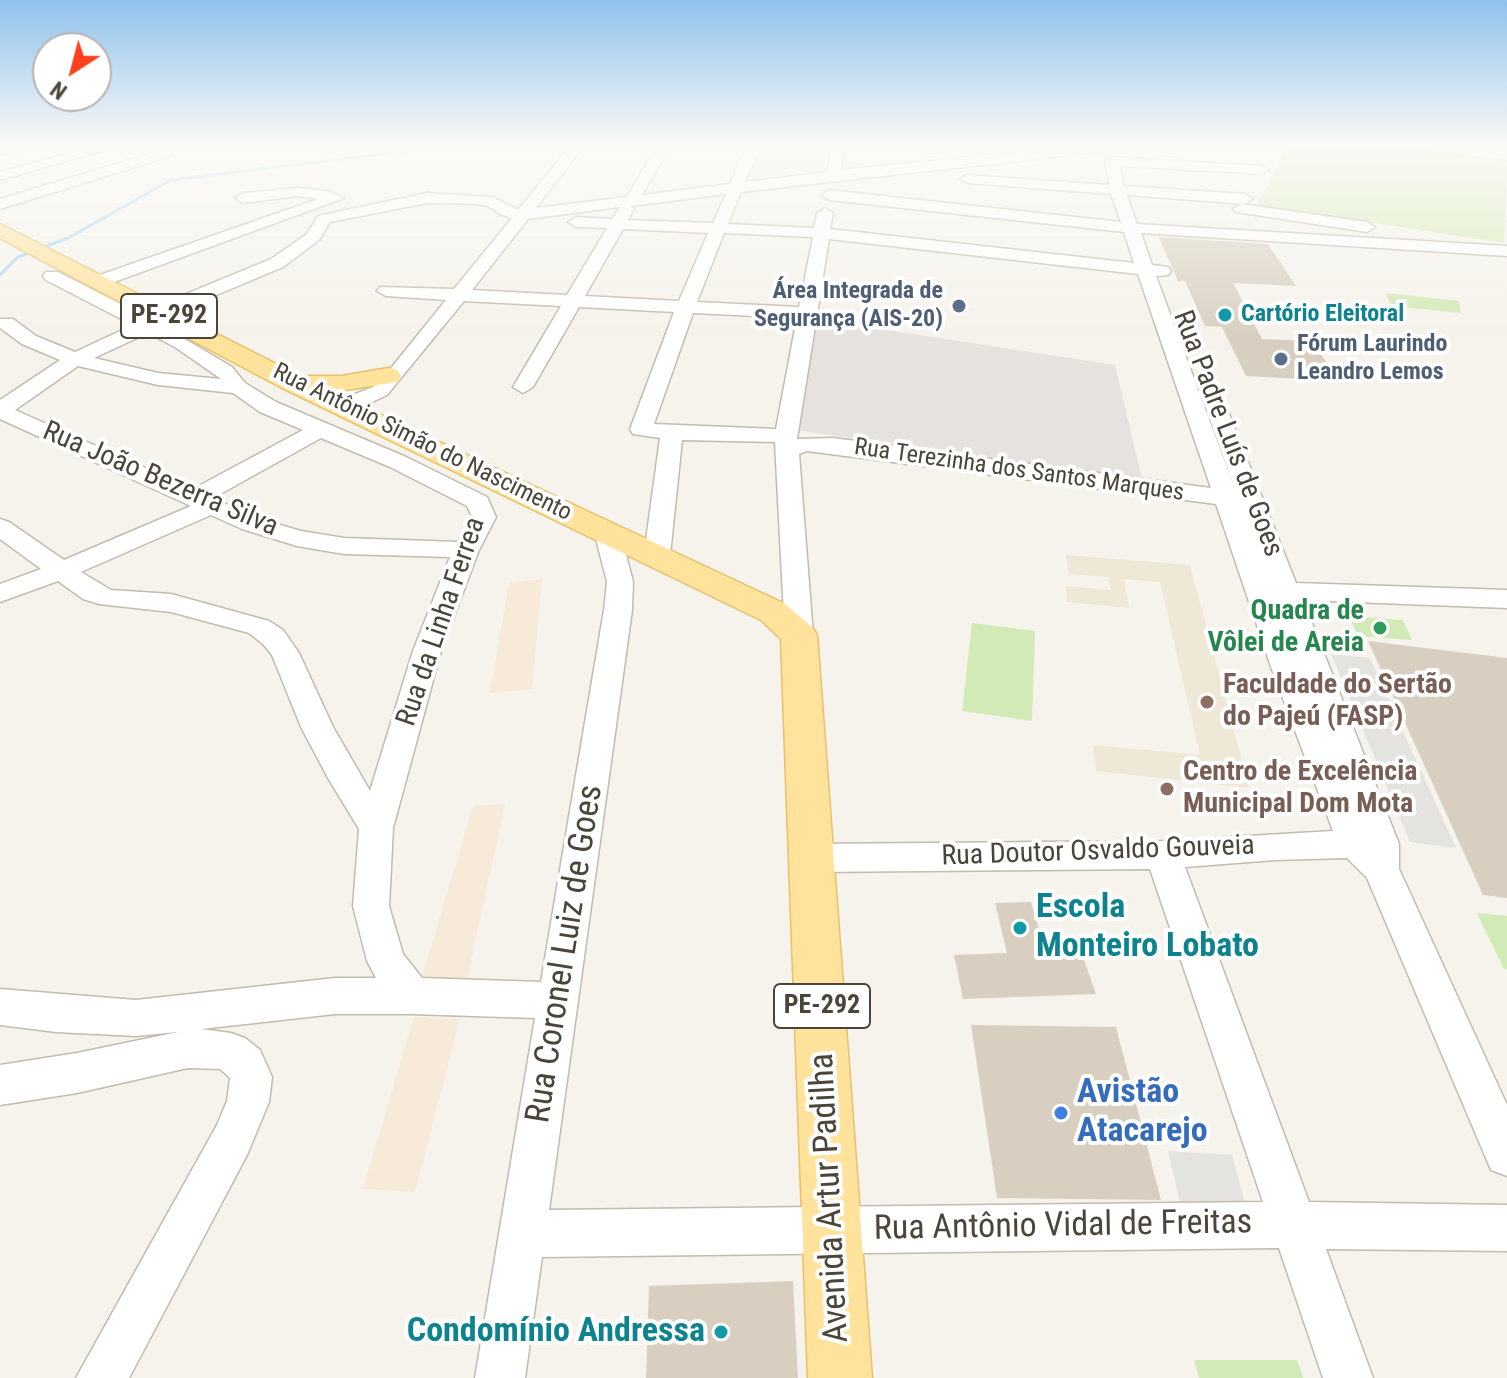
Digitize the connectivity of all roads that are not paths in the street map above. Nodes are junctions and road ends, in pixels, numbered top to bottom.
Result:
1 (359, 210) edge
2 (510, 210) edge
3 (521, 210) edge
4 (545, 210) edge
5 (625, 210) edge
6 (727, 210) edge
7 (826, 210) edge
8 (969, 210) edge
9 (1133, 210) edge
10 (1240, 210) edge
11 (1278, 210) edge
12 (299, 211) joint
13 (352, 212) joint
14 (518, 214) junction
15 (324, 219) junction
16 (617, 224) junction
17 (720, 228) junction
18 (1140, 229) junction
19 (0, 230) edge
20 (821, 233) junction
21 (1230, 234) junction
22 (1507, 251) edge
23 (1154, 270) junction
24 (52, 276) dead end
25 (100, 281) junction
26 (386, 291) dead end
27 (460, 294) junction
28 (572, 301) junction
29 (685, 308) junction
30 (806, 313) junction
31 (159, 318) junction
32 (6, 323) dead end
33 (75, 359) junction
34 (391, 377) junction
35 (293, 383) junction
36 (238, 387) junction
37 (523, 387) dead end
38 (343, 407) junction
39 (0, 410) edge
40 (322, 428) junction
41 (672, 433) junction
42 (402, 435) junction
43 (786, 444) junction
44 (1227, 499) junction
45 (1252, 501) junction
46 (203, 502) junction
47 (0, 527) edge
48 (607, 531) junction
49 (466, 550) junction
50 (657, 555) junction
51 (63, 570) junction
52 (1287, 591) junction
53 (0, 593) edge
54 (1507, 599) edge
55 (799, 635) junction
56 (376, 828) junction
57 (1373, 853) junction
58 (1163, 855) junction
59 (813, 858) junction
60 (412, 996) junction
61 (559, 1001) junction
62 (0, 1007) edge
63 (0, 1085) edge
64 (1507, 1154) edge
65 (1294, 1225) junction
66 (1507, 1228) edge
67 (834, 1230) junction
68 (522, 1234) junction
69 (101, 1378) edge
70 (500, 1378) edge
71 (840, 1378) edge
72 (1348, 1378) edge

1 - 13 street
2 - 14 street
3 - 14 street
4 - 14 street
5 - 16 street
6 - 17 street
7 - 20 street
8 - 18 street
9 - 18 street, Rua Padre Luís de Goes
10 - 21 street
11 - 22 street
12 - 15 street
12 - 25 street
13 - 15 street
14 - 16 street
14 - 27 street
15 - 31 street
16 - 17 street
16 - 28 street
17 - 20 street
17 - 29 street
18 - 21 street
18 - 23 street, Rua Padre Luís de Goes
19 - 25 main road, Rua Antônio Simão do Nascimento / PE-292
20 - 23 street
20 - 30 street
21 - 22 street
23 - 44 street, Rua Padre Luís de Goes
23 - 45 street, Rua Padre Luís de Goes
24 - 31 street
25 - 31 main road, Rua Antônio Simão do Nascimento / PE-292
26 - 27 street
27 - 28 street
27 - 34 street
28 - 29 street
28 - 37 street
29 - 30 street
29 - 41 street, Rua Terezinha dos Santos Marques
30 - 43 street
31 - 33 street
31 - 35 main road, Rua Antônio Simão do Nascimento / PE-292
31 - 36 street
32 - 33 street, Rua da Linha Ferrea
33 - 36 street, Rua da Linha Ferrea
33 - 39 street
34 - 35 main road
34 - 38 street
34 - 42 main road
35 - 38 main road, Rua Antônio Simão do Nascimento / PE-292
36 - 40 street, Rua da Linha Ferrea
38 - 42 main road, Rua Antônio Simão do Nascimento / PE-292
39 - 46 street, Rua João Bezerra Silva
40 - 46 street
40 - 49 street, Rua da Linha Ferrea
41 - 43 street, Rua Terezinha dos Santos Marques
41 - 50 street
42 - 48 main road, Rua Antônio Simão do Nascimento / PE-292
43 - 44 street, Rua Terezinha dos Santos Marques
43 - 55 street
44 - 45 street, Rua Terezinha dos Santos Marques
44 - 57 street, Rua Padre Luís de Goes
45 - 52 street, Rua Padre Luís de Goes
46 - 49 street, Rua João Bezerra Silva
46 - 51 street
47 - 51 street
48 - 50 main road, Rua Antônio Simão do Nascimento / PE-292
48 - 61 street, Rua Coronel Luiz de Goes
49 - 56 street, Rua da Linha Ferrea
50 - 55 main road, Rua Antônio Simão do Nascimento / PE-292
51 - 53 street
51 - 56 street
52 - 54 street
52 - 57 street, Rua Padre Luís de Goes
55 - 59 main road, Avenida Artur Padilha / PE-292
56 - 60 street, Rua da Linha Ferrea
57 - 58 street, Rua Doutor Osvaldo Gouveia
57 - 64 street, Rua Padre Luís de Goes
58 - 59 street, Rua Doutor Osvaldo Gouveia
58 - 65 street
59 - 67 main road, Avenida Artur Padilha / PE-292
60 - 61 street
60 - 62 street
61 - 68 street, Rua Coronel Luiz de Goes
63 - 69 street
65 - 66 street, Rua Antônio Vidal de Freitas
65 - 67 street, Rua Antônio Vidal de Freitas
65 - 72 street
67 - 68 street, Rua Antônio Vidal de Freitas
67 - 71 main road, Avenida Artur Padilha / PE-292
68 - 70 street, Rua Coronel Luiz de Goes

